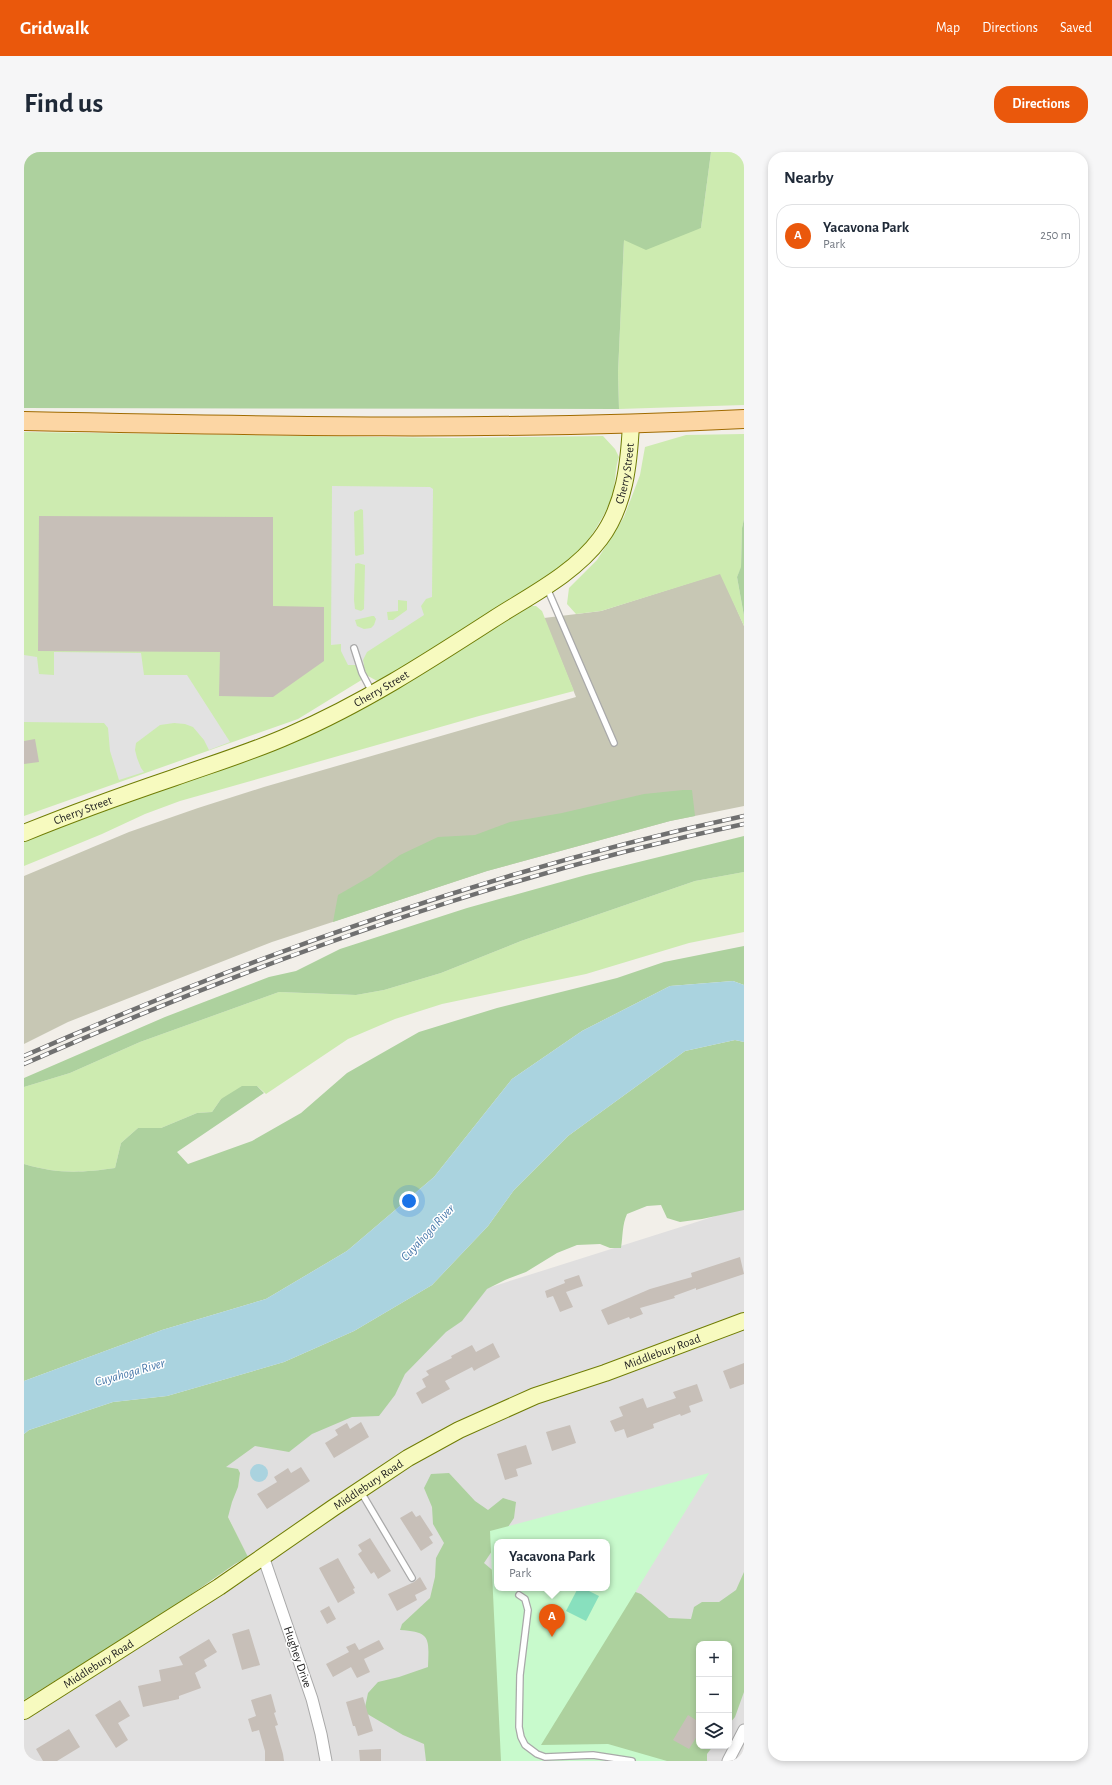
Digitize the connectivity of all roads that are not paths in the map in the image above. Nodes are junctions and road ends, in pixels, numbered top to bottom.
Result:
1 (744, 419) edge
2 (24, 421) edge
3 (631, 424) junction
4 (546, 586) junction
5 (354, 648) dead end
6 (373, 695) junction
7 (614, 743) dead end
8 (24, 833) edge
9 (744, 1321) edge
10 (360, 1490) junction
11 (263, 1556) junction
12 (412, 1578) dead end
13 (519, 1595) dead end
14 (24, 1711) edge
15 (744, 1730) edge
16 (326, 1761) edge
17 (632, 1761) edge
18 (728, 1761) edge

1 - 3 main road
2 - 3 main road
3 - 4 street, Cherry Street
4 - 6 street, Cherry Street
4 - 7 lane
5 - 6 lane
6 - 8 street, Cherry Street
9 - 10 street, Middlebury Road
10 - 11 street, Middlebury Road
10 - 12 lane
11 - 14 street, Middlebury Road
11 - 16 street, Hughey Drive
13 - 17 lane
15 - 18 street

